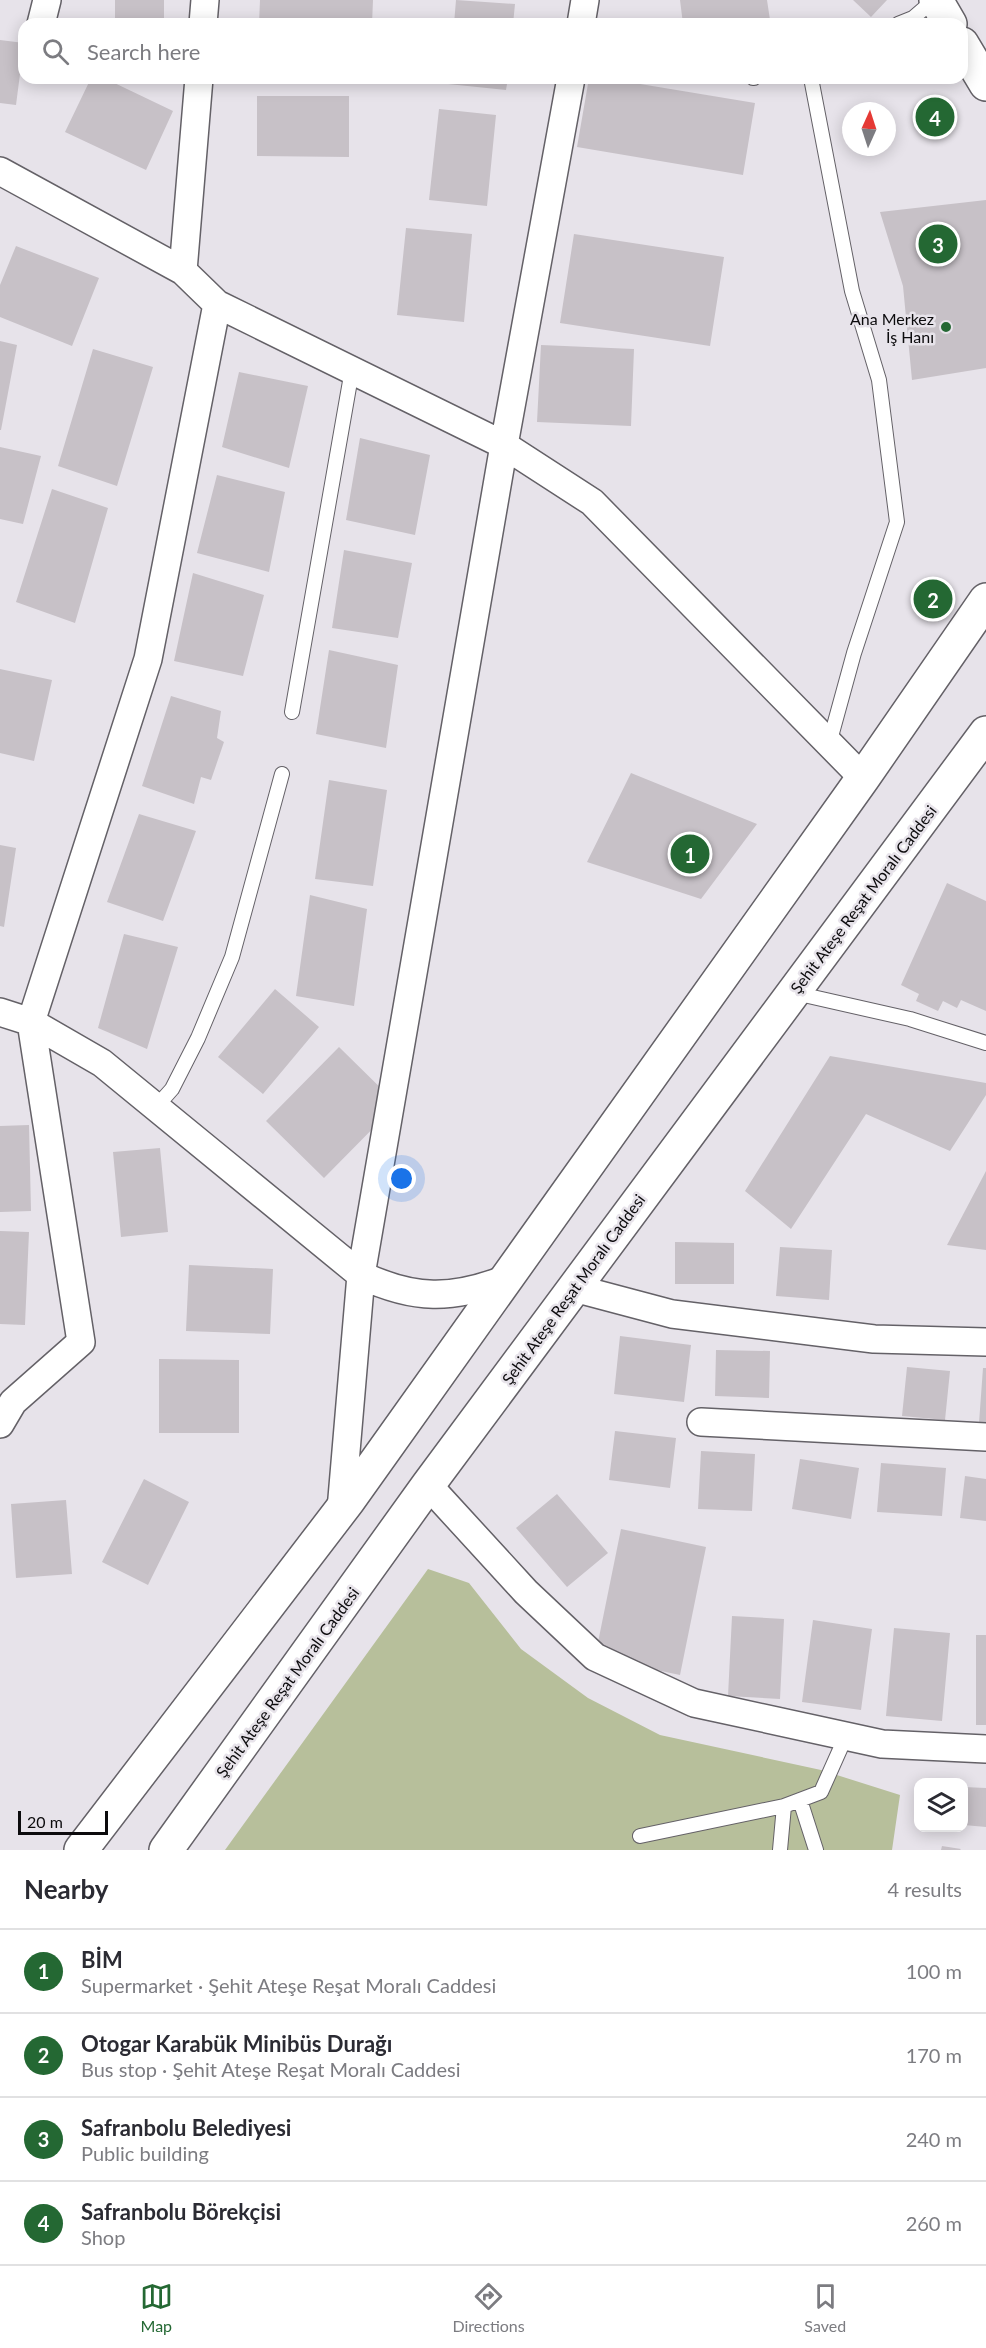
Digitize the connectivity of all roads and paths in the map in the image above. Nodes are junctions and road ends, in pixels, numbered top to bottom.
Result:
1 (47, 0) edge
2 (205, 0) edge
3 (585, 0) edge
4 (935, 0) edge
5 (42, 18) edge
6 (204, 18) edge
7 (582, 18) edge
8 (913, 18) edge
9 (946, 18) edge
10 (968, 54) edge
11 (199, 84) edge
12 (570, 84) edge
13 (812, 84) edge
14 (986, 84) edge
15 (0, 171) edge
16 (183, 271) junction
17 (217, 304) junction
18 (352, 370) junction
19 (504, 445) junction
20 (986, 600) edge
21 (292, 712) dead end
22 (986, 733) edge
23 (829, 744) junction
24 (282, 774) dead end
25 (863, 778) junction
26 (793, 992) junction
27 (0, 1012) edge
28 (31, 1022) junction
29 (986, 1043) edge
30 (156, 1107) junction
31 (361, 1275) junction
32 (506, 1279) junction
33 (574, 1288) junction
34 (986, 1342) edge
35 (4, 1408) edge
36 (701, 1422) dead end
37 (986, 1437) edge
38 (428, 1485) junction
39 (341, 1510) junction
40 (846, 1736) junction
41 (986, 1749) edge
42 (800, 1800) junction
43 (784, 1806) junction
44 (640, 1836) dead end
45 (81, 1850) edge
46 (166, 1850) edge
47 (780, 1850) edge
48 (816, 1850) edge

1 - 5 street
2 - 6 street
3 - 7 street
4 - 8 lane
4 - 9 main road
10 - 14 main road
11 - 16 street
12 - 19 street
13 - 23 lane
15 - 16 street
16 - 17 street
17 - 18 street
17 - 28 street
18 - 19 street
18 - 21 lane
19 - 23 street
19 - 31 street
20 - 25 main road
22 - 26 main road, Şehit Ateşe Reşat Moralı Caddesi
23 - 25 street
24 - 30 lane
25 - 32 main road
26 - 29 lane
26 - 33 main road, Şehit Ateşe Reşat Moralı Caddesi
27 - 28 street
28 - 30 street
28 - 35 street
30 - 31 street
31 - 32 street
31 - 39 street
32 - 39 main road
33 - 34 street
33 - 38 main road, Şehit Ateşe Reşat Moralı Caddesi
36 - 37 street
38 - 40 street
38 - 46 main road, Şehit Ateşe Reşat Moralı Caddesi
39 - 45 main road
40 - 41 street
40 - 42 lane
42 - 43 lane
42 - 48 lane
43 - 44 lane
43 - 47 lane

